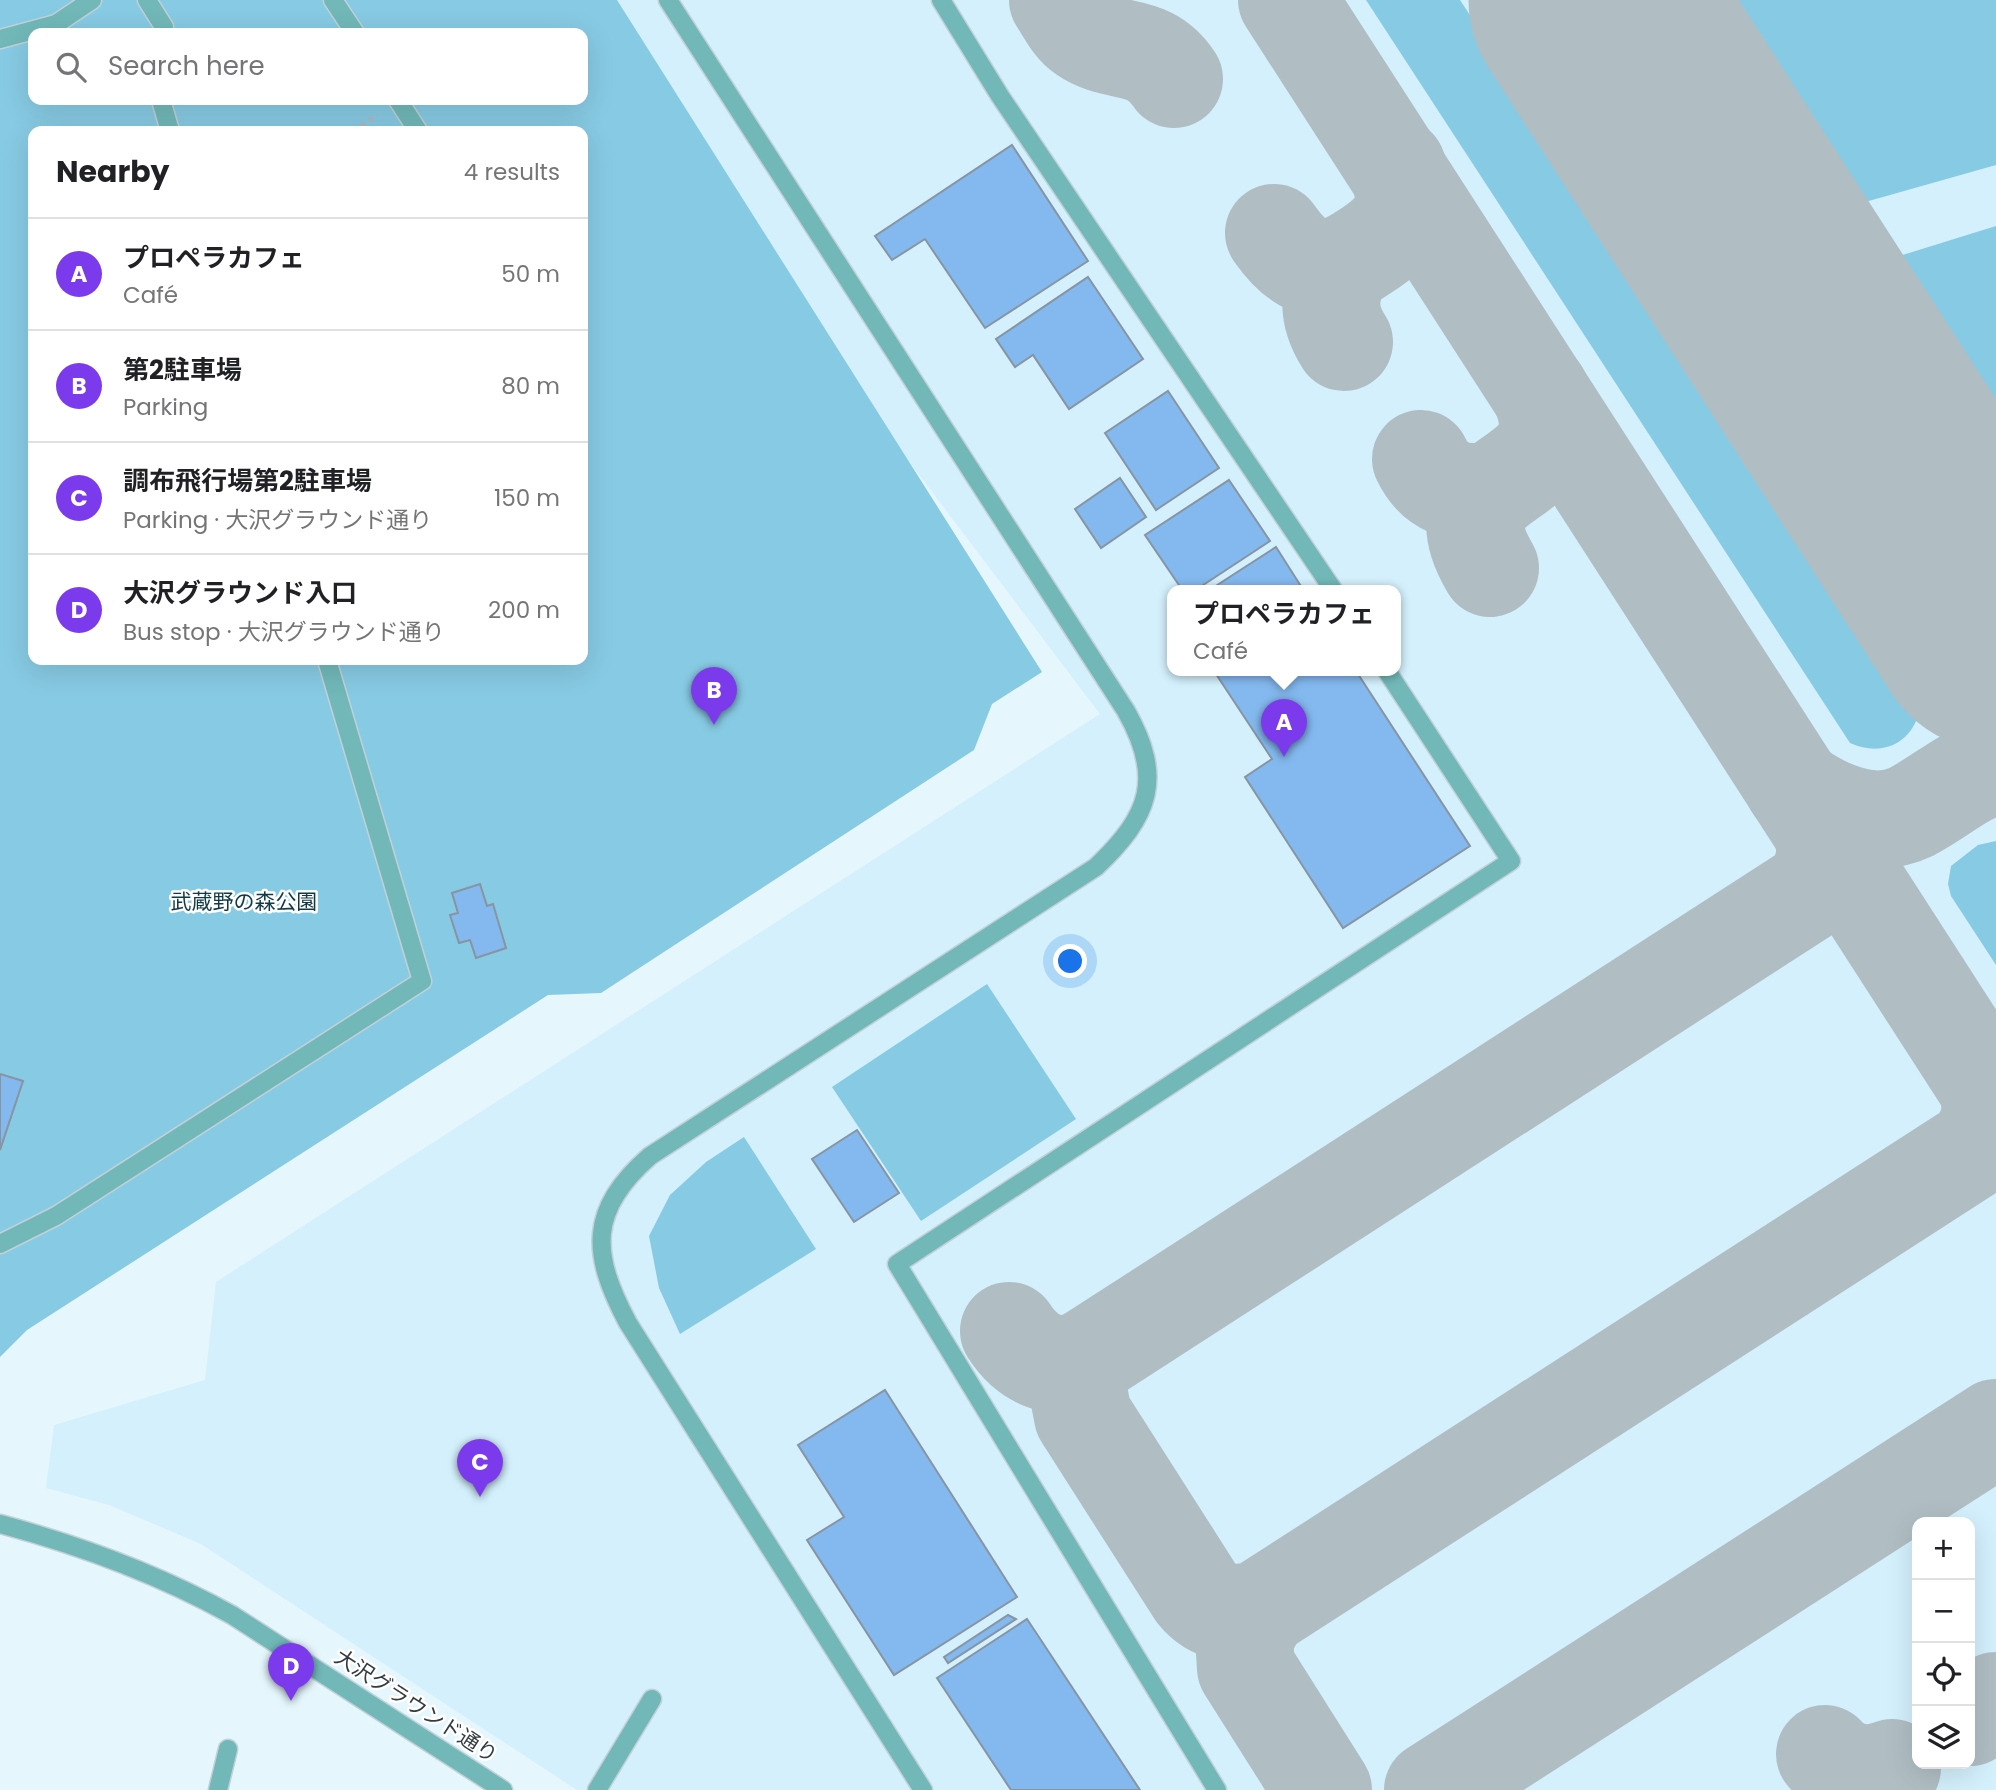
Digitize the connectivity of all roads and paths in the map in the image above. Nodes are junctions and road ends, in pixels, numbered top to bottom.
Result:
1 (92, 0) edge
2 (146, 0) edge
3 (333, 0) edge
4 (668, 0) edge
5 (941, 0) edge
6 (58, 28) edge
7 (164, 28) edge
8 (352, 28) edge
9 (28, 34) edge
10 (0, 39) edge
11 (162, 105) edge
12 (401, 105) edge
13 (169, 126) edge
14 (415, 126) edge
15 (1330, 585) edge
16 (328, 665) edge
17 (1390, 676) edge
18 (0, 1244) edge
19 (0, 1524) edge
20 (652, 1699) dead end
21 (228, 1749) dead end
22 (218, 1790) edge
23 (503, 1790) edge
24 (597, 1790) edge
25 (923, 1790) edge
26 (1217, 1790) edge

1 - 6 street
2 - 7 street
3 - 8 street
4 - 25 street
5 - 15 street
9 - 10 street
11 - 13 street
12 - 14 street
16 - 18 street
17 - 26 street
19 - 23 street, 大沢グラウンド通り
20 - 24 street
21 - 22 street

